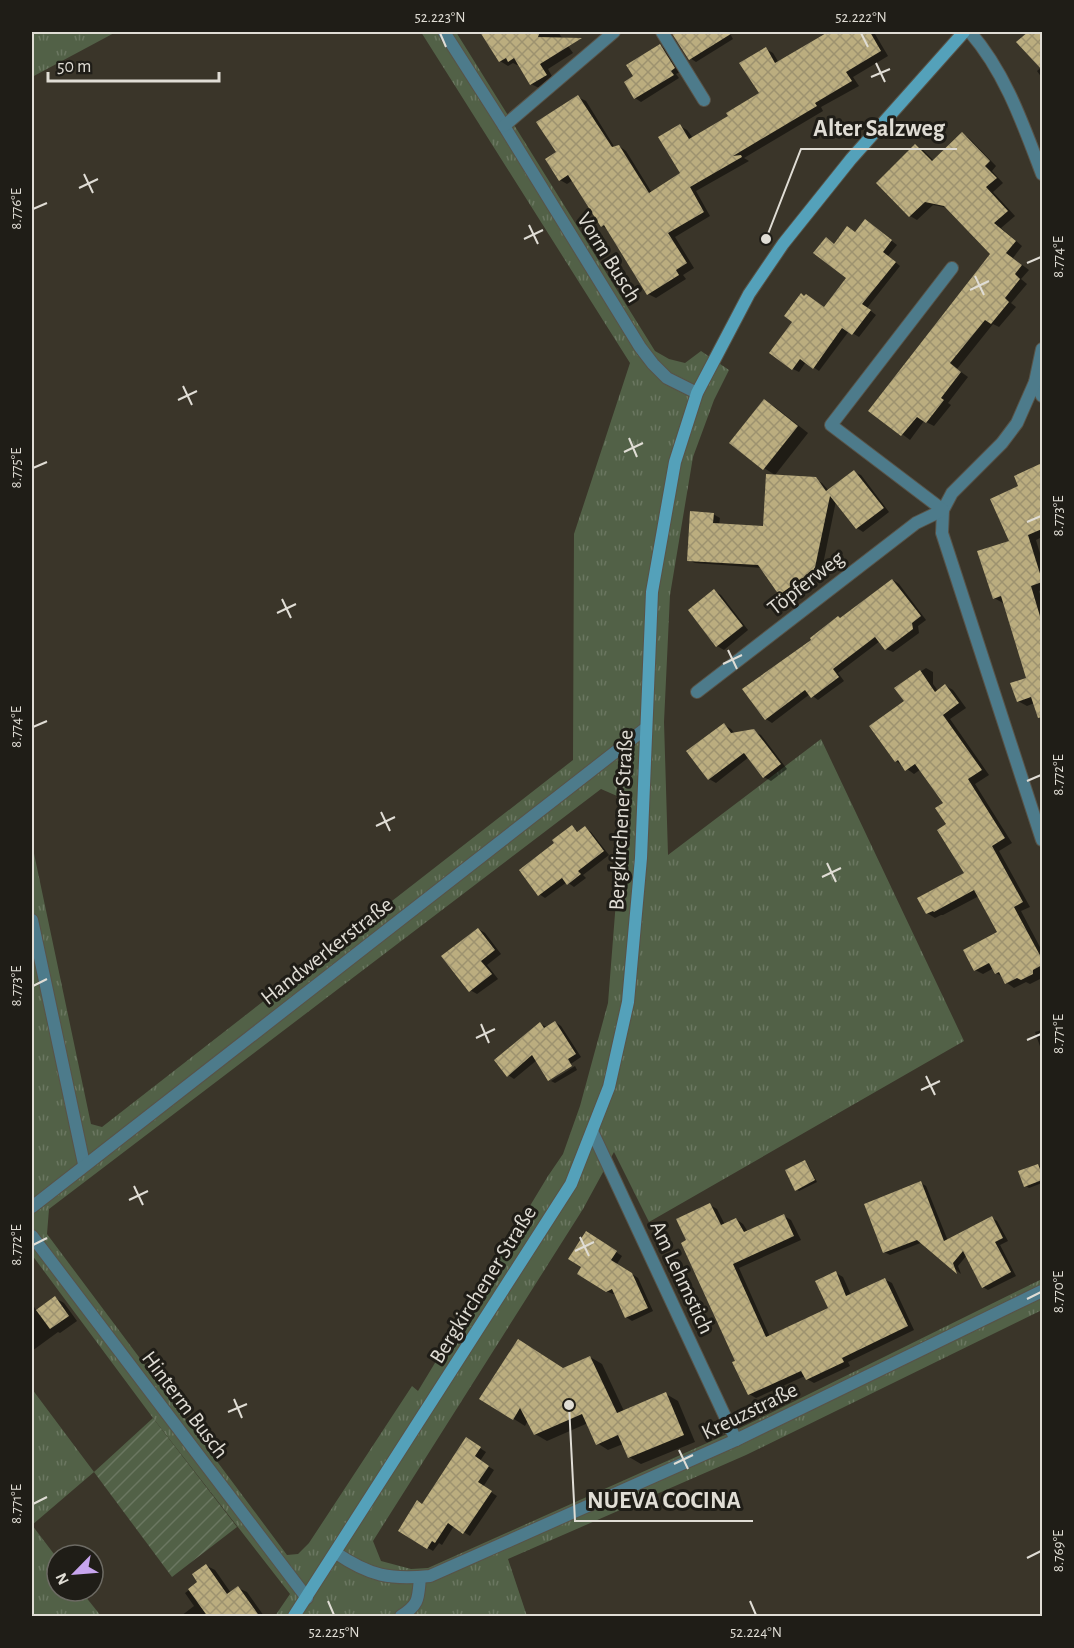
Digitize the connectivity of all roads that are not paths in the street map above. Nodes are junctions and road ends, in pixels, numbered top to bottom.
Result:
1 (444, 32) edge
2 (614, 32) edge
3 (662, 32) edge
4 (964, 32) edge
5 (970, 32) edge
6 (704, 100) dead end
7 (504, 126) junction
8 (1042, 174) edge
9 (952, 268) dead end
10 (1042, 349) edge
11 (1035, 382) junction
12 (697, 393) junction
13 (1042, 396) edge
14 (943, 510) junction
15 (697, 692) dead end
16 (646, 728) junction
17 (1042, 840) edge
18 (32, 920) edge
19 (592, 1131) junction
20 (84, 1164) junction
21 (32, 1206) edge
22 (32, 1236) edge
23 (1042, 1291) edge
24 (736, 1440) junction
25 (336, 1553) junction
26 (420, 1577) junction
27 (307, 1598) junction
28 (294, 1617) edge
29 (401, 1617) edge

1 - 7 street, Vorm Busch
2 - 7 street
3 - 6 street
4 - 12 street, Bergkirchener Straße
5 - 8 street
7 - 12 street, Vorm Busch
9 - 14 street
10 - 11 street
11 - 13 street
11 - 14 street
12 - 16 street, Bergkirchener Straße
14 - 15 street, Töpferweg
14 - 17 street
16 - 19 street, Bergkirchener Straße
16 - 20 street, Handwerkerstraße
18 - 20 street
19 - 24 street, Am Lehmstich
19 - 25 street, Bergkirchener Straße
20 - 21 street, Handwerkerstraße
22 - 27 street, Hinterm Busch
23 - 24 street, Kreuzstraße
24 - 26 street, Kreuzstraße
25 - 26 street, Kreuzstraße
25 - 27 street, Bergkirchener Straße
26 - 29 street
27 - 28 street, Bergkirchener Straße

